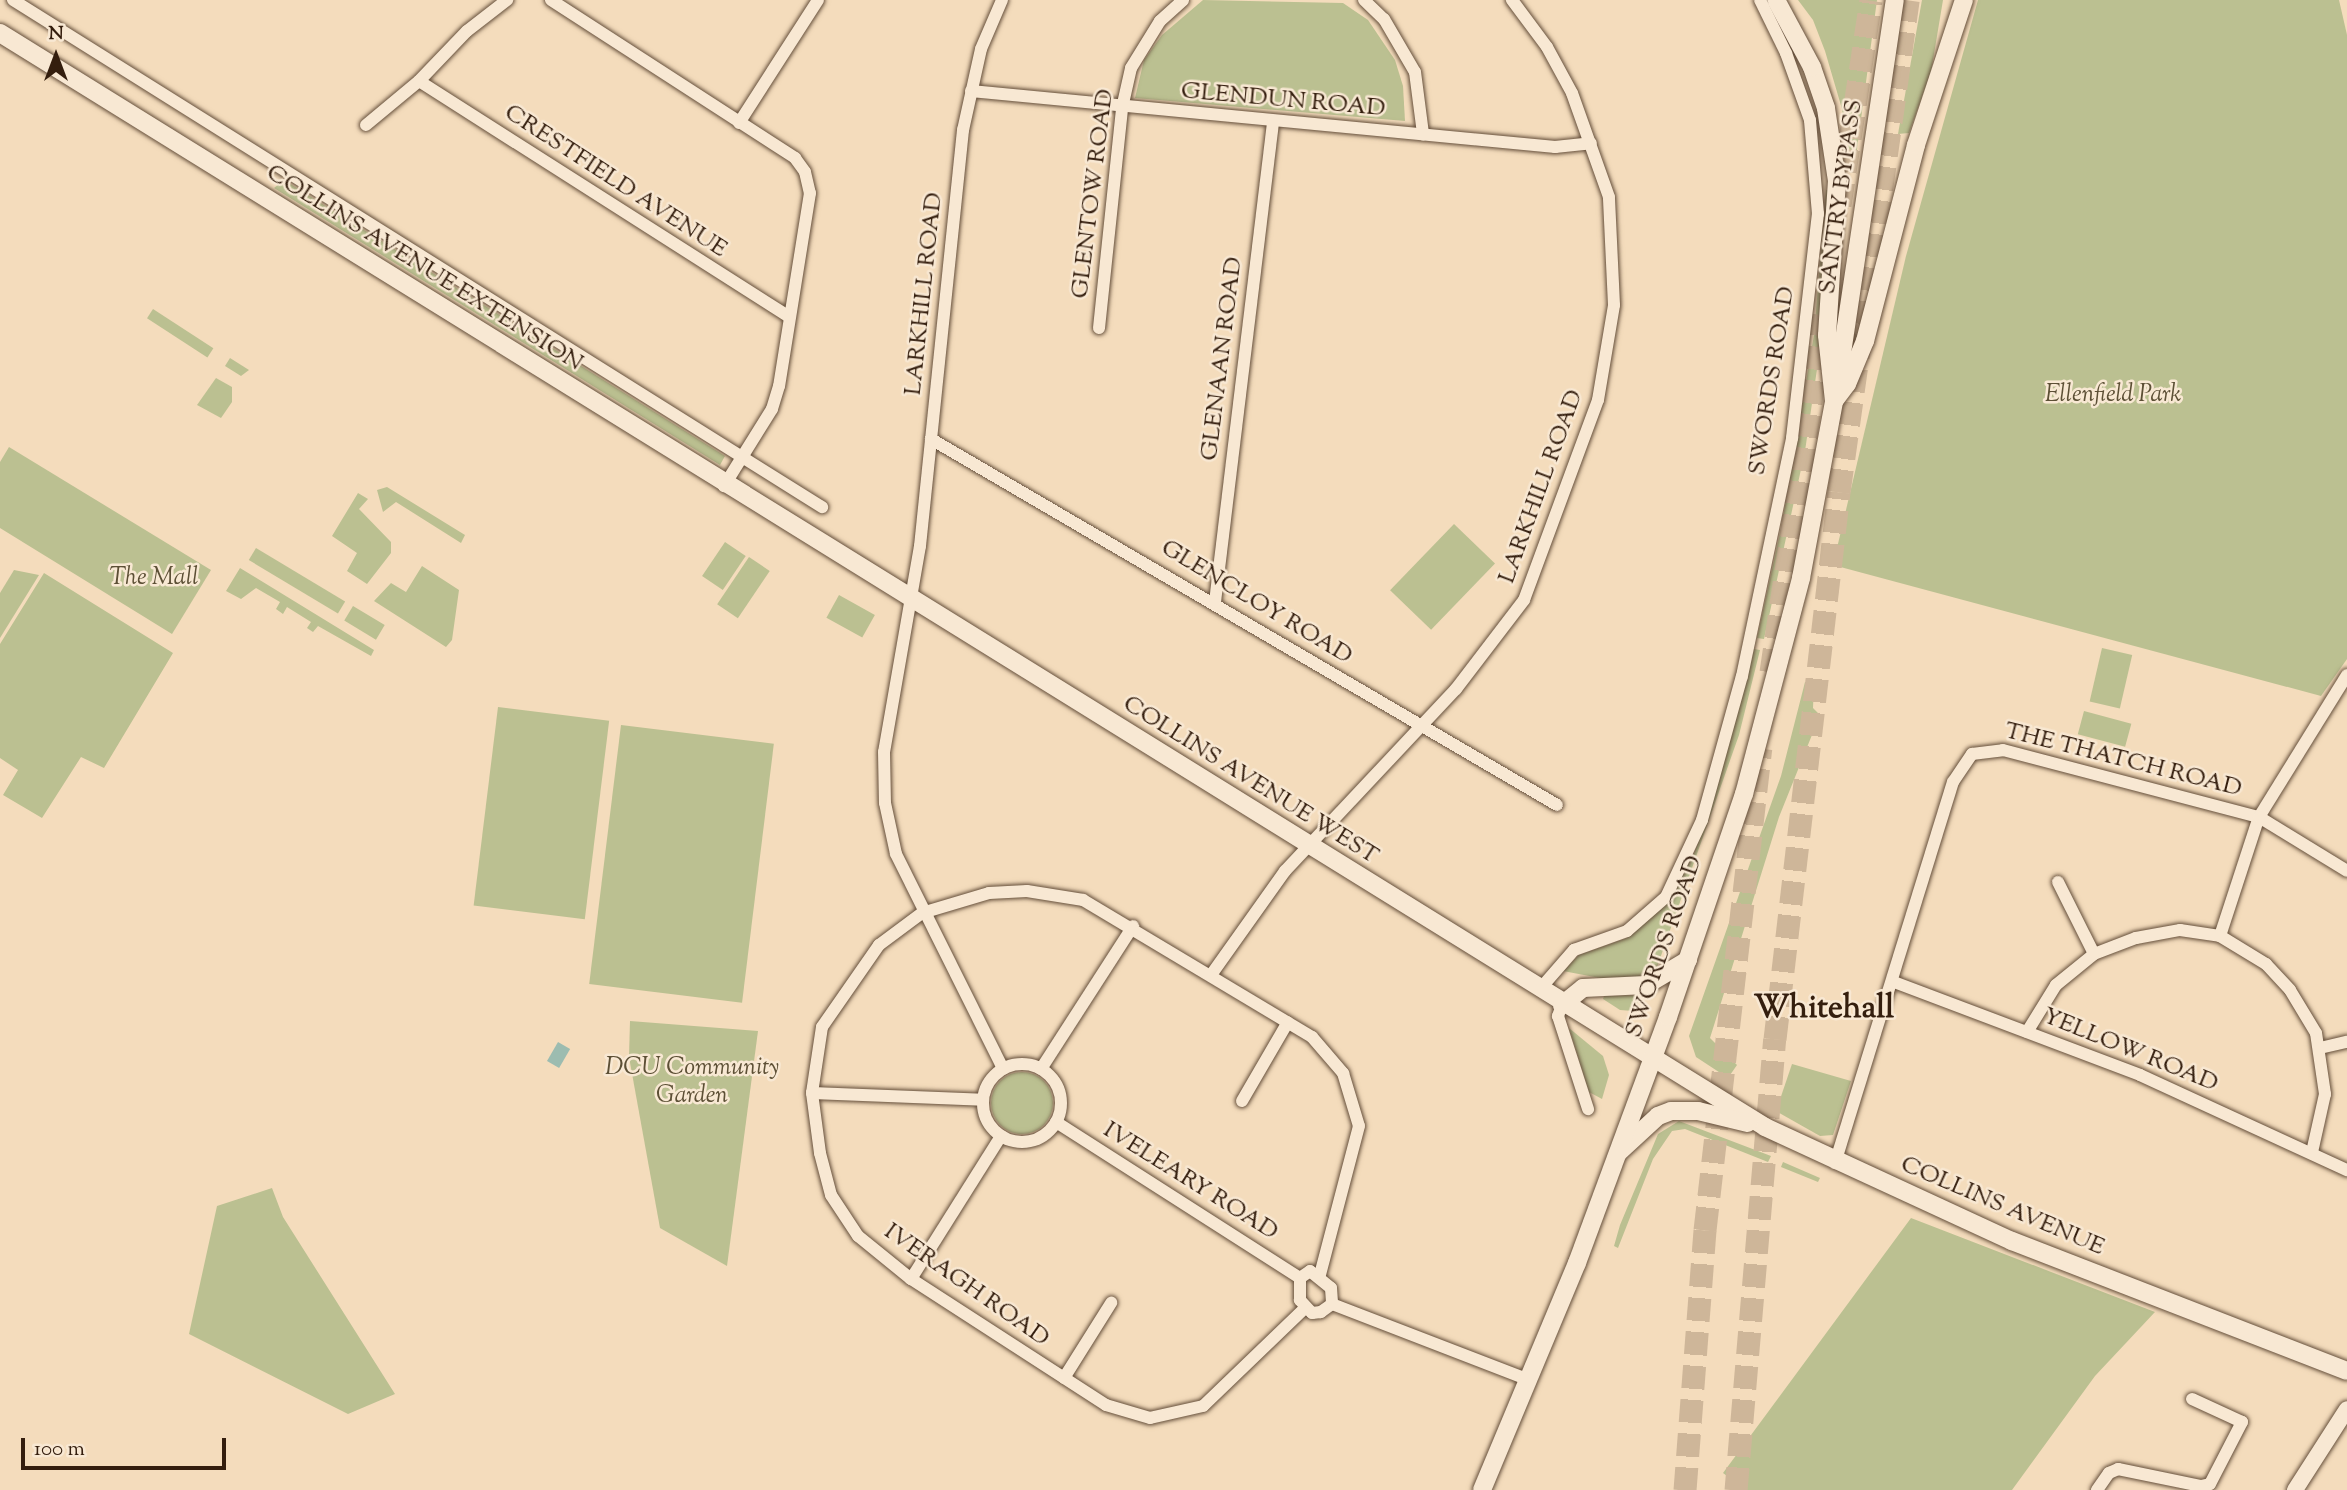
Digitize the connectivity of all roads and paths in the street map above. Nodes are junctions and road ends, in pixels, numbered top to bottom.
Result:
1 (13, 0) edge
2 (507, 0) edge
3 (551, 0) edge
4 (1002, 0) edge
5 (1183, 0) edge
6 (1364, 0) edge
7 (1513, 0) edge
8 (1760, 0) edge
9 (1776, 0) edge
10 (1895, 0) edge
11 (1964, 0) edge
12 (813, 2) edge
13 (0, 33) edge
14 (419, 81) junction
15 (971, 92) junction
16 (1122, 108) junction
17 (1273, 121) junction
18 (739, 123) junction
19 (366, 125) dead end
20 (1423, 134) junction
21 (1591, 143) junction
22 (789, 317) junction
23 (1100, 328) dead end
24 (1834, 401) junction
25 (931, 439) junction
26 (745, 457) junction
27 (724, 486) junction
28 (822, 507) dead end
29 (823, 544) joint
30 (912, 598) junction
31 (1215, 601) junction
32 (2347, 675) edge
33 (1421, 727) junction
34 (1557, 805) dead end
35 (2259, 817) junction
36 (1307, 846) junction
37 (2347, 871) edge
38 (2059, 883) dead end
39 (922, 913) junction
40 (1133, 926) junction
41 (2220, 936) junction
42 (2094, 954) junction
43 (1688, 960) junction
44 (1211, 975) junction
45 (1894, 982) junction
46 (1540, 989) junction
47 (1562, 1005) junction
48 (1288, 1023) junction
49 (2027, 1032) junction
50 (2347, 1042) edge
51 (2320, 1048) junction
52 (1652, 1060) junction
53 (1003, 1069) junction
54 (1041, 1069) junction
55 (812, 1093) junction
56 (984, 1100) junction
57 (1242, 1101) dead end
58 (1588, 1109) dead end
59 (1056, 1122) junction
60 (1765, 1127) junction
61 (1001, 1136) junction
62 (2312, 1152) junction
63 (1616, 1155) junction
64 (1835, 1163) junction
65 (2347, 1170) edge
66 (1320, 1275) junction
67 (1300, 1278) junction
68 (911, 1279) junction
69 (1111, 1303) dead end
70 (1332, 1304) junction
71 (1306, 1308) junction
72 (2347, 1371) edge
73 (1064, 1378) junction
74 (1529, 1380) junction
75 (2192, 1399) dead end
76 (2347, 1409) edge
77 (1482, 1490) edge
78 (2097, 1490) edge
79 (2295, 1490) edge

1 - 26 street, COLLINS AVENUE EXTENSION
2 - 14 street
3 - 18 street
4 - 15 street, LARKHILL ROAD
5 - 16 street, GLENTOW ROAD
6 - 20 street
7 - 21 street, LARKHILL ROAD
8 - 46 street, SWORDS ROAD
9 - 24 main road, SWORDS ROAD
10 - 24 main road, SANTRY BYPASS
11 - 24 main road, SWORDS ROAD
12 - 18 street
13 - 27 main road, COLLINS AVENUE EXTENSION
14 - 19 street
14 - 22 street, CRESTFIELD AVENUE
15 - 16 street, GLENDUN ROAD
15 - 25 street, LARKHILL ROAD
16 - 17 street, GLENDUN ROAD
16 - 23 street, GLENTOW ROAD
17 - 20 street, GLENDUN ROAD
17 - 31 street, GLENAAN ROAD
18 - 22 street
20 - 21 street, GLENDUN ROAD
21 - 33 street, LARKHILL ROAD
22 - 26 street
24 - 43 main road, SWORDS ROAD
25 - 30 street, LARKHILL ROAD
25 - 31 street, GLENCLOY ROAD
26 - 27 street
26 - 28 street, COLLINS AVENUE EXTENSION
27 - 29 main road, COLLINS AVENUE EXTENSION
29 - 30 main road, COLLINS AVENUE WEST
30 - 36 main road, COLLINS AVENUE WEST
30 - 39 street, LARKHILL ROAD
31 - 33 street, GLENCLOY ROAD
32 - 35 street
33 - 34 street, GLENCLOY ROAD
33 - 36 street, LARKHILL ROAD
35 - 37 street, THE THATCH ROAD
35 - 41 street
35 - 45 street, THE THATCH ROAD
36 - 44 street
36 - 46 main road, COLLINS AVENUE WEST
38 - 42 street
39 - 40 street, IVERAGH ROAD
39 - 53 street, LARKHILL ROAD
39 - 55 street, IVERAGH ROAD
40 - 44 street, IVERAGH ROAD
40 - 54 street
41 - 42 street
41 - 51 street
42 - 49 street
43 - 47 main road
43 - 52 main road, SWORDS ROAD
44 - 48 street, IVERAGH ROAD
45 - 49 street, YELLOW ROAD
45 - 64 street, THE THATCH ROAD
46 - 47 main road, COLLINS AVENUE WEST
47 - 52 main road, COLLINS AVENUE WEST
47 - 58 street
48 - 57 street
48 - 66 street, IVERAGH ROAD
49 - 62 street, YELLOW ROAD
50 - 51 street
51 - 62 street
52 - 60 main road, COLLINS AVENUE
52 - 63 main road, SWORDS ROAD
53 - 54 street
53 - 56 street
54 - 59 street
55 - 56 street
55 - 68 street, IVERAGH ROAD
56 - 61 street
59 - 61 street
59 - 67 street, IVELEARY ROAD
60 - 63 main road
60 - 64 main road, COLLINS AVENUE
61 - 68 street
62 - 65 street, YELLOW ROAD
63 - 74 main road, SWORDS ROAD
64 - 72 main road, COLLINS AVENUE
66 - 67 street
66 - 70 street
67 - 71 street
68 - 73 street, IVERAGH ROAD
69 - 73 street, IVERAGH ROAD
70 - 71 street
70 - 74 street
71 - 73 street, IVERAGH ROAD
74 - 77 main road, SWORDS ROAD
75 - 78 street
76 - 79 street

